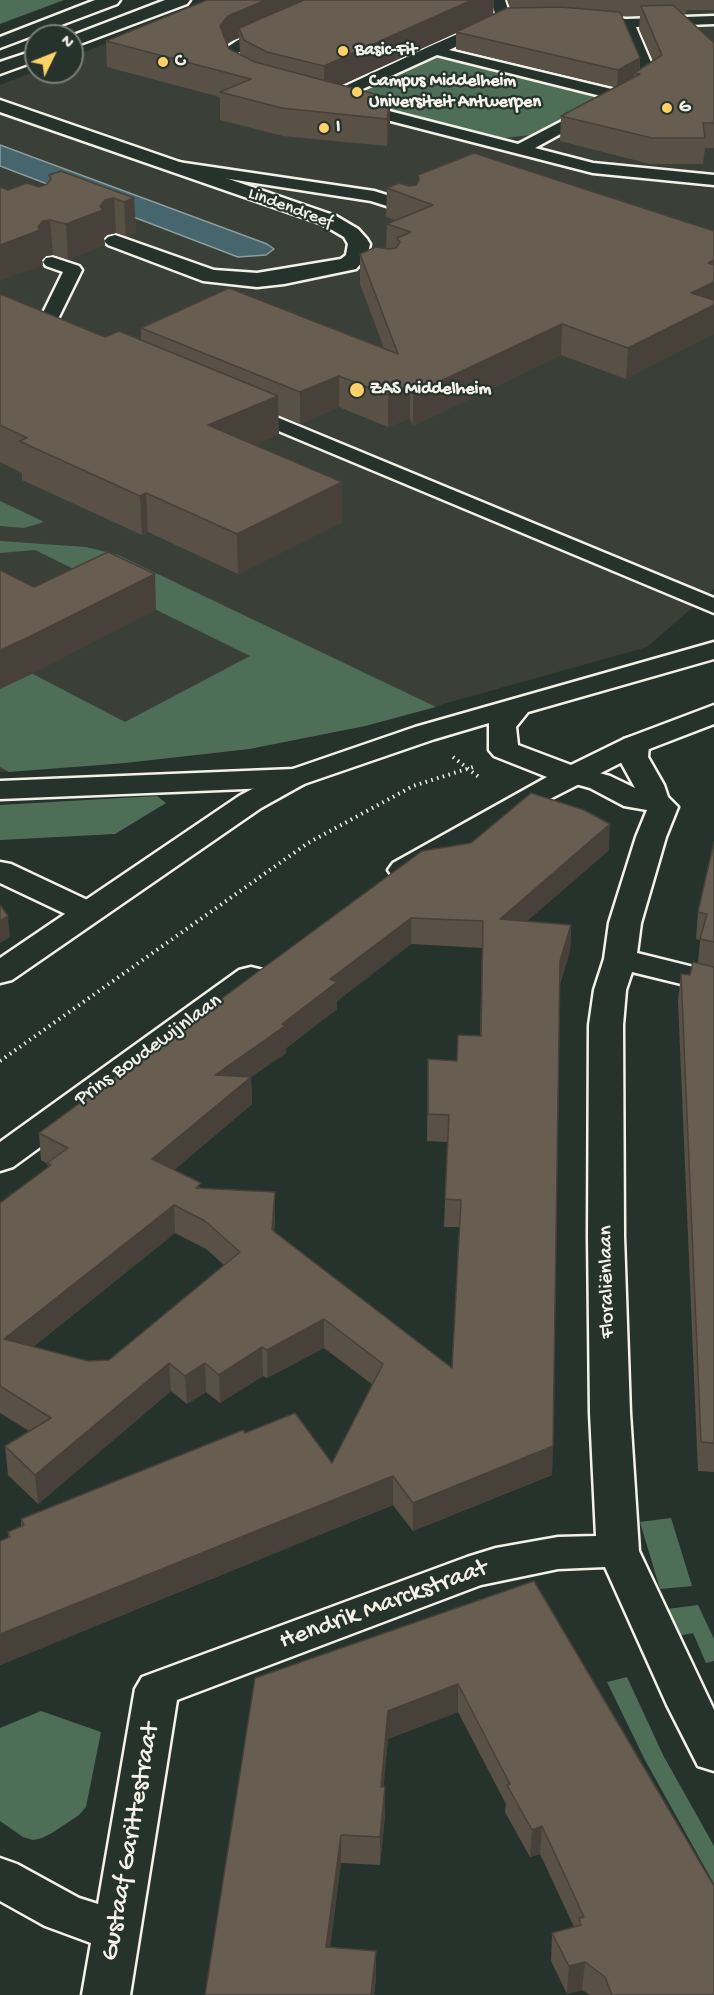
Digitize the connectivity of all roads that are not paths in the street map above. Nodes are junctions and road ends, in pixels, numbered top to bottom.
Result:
1 (111, 0) edge
2 (181, 0) edge
3 (498, 0) edge
4 (571, 19) edge
5 (714, 20) edge
6 (627, 23) junction
7 (284, 26) edge
8 (84, 37) edge
9 (0, 43) edge
10 (433, 50) junction
11 (24, 59) edge
12 (0, 68) edge
13 (262, 84) edge
14 (621, 96) junction
15 (0, 106) edge
16 (521, 149) junction
17 (171, 166) junction
18 (714, 180) edge
19 (409, 208) edge
20 (115, 241) dead end
21 (52, 262) dead end
22 (327, 268) junction
23 (367, 268) edge
24 (84, 343) edge
25 (225, 402) edge
26 (714, 606) edge
27 (714, 650) edge
28 (517, 708) junction
29 (705, 717) edge
30 (634, 745) junction
31 (575, 774) junction
32 (294, 778) junction
33 (0, 790) edge
34 (654, 802) junction
35 (0, 871) edge
36 (384, 883) edge
37 (87, 912) junction
38 (277, 958) edge
39 (620, 959) junction
40 (0, 973) edge
41 (714, 982) edge
42 (0, 1159) edge
43 (618, 1551) junction
44 (158, 1689) joint
45 (714, 1753) edge
46 (0, 1878) edge
47 (117, 1932) junction
48 (106, 1995) edge

1 - 9 street
2 - 8 street
3 - 10 lane
4 - 6 lane
5 - 6 lane
6 - 14 lane
7 - 13 lane
10 - 14 lane
10 - 16 lane
11 - 12 street
14 - 16 lane
15 - 17 street, Lindendreef
16 - 18 lane
17 - 19 lane
17 - 22 street, Lindendreef
20 - 22 street, Lindendreef
21 - 24 lane
22 - 23 lane
25 - 26 lane
27 - 28 street
28 - 31 street
28 - 32 street
29 - 30 street
30 - 31 street
30 - 34 street, Floraliënlaan
31 - 34 street
31 - 36 street
32 - 33 street
32 - 37 street
34 - 39 street, Floraliënlaan
35 - 37 street
37 - 40 street
38 - 42 street, Prins Boudewijnlaan
39 - 41 street
39 - 43 street, Floraliënlaan
43 - 44 street, Hendrik Marckstraat
43 - 45 street, Floraliënlaan
44 - 47 street, Gustaaf Garittestraat
46 - 47 street
47 - 48 street, Gustaaf Garittestraat

